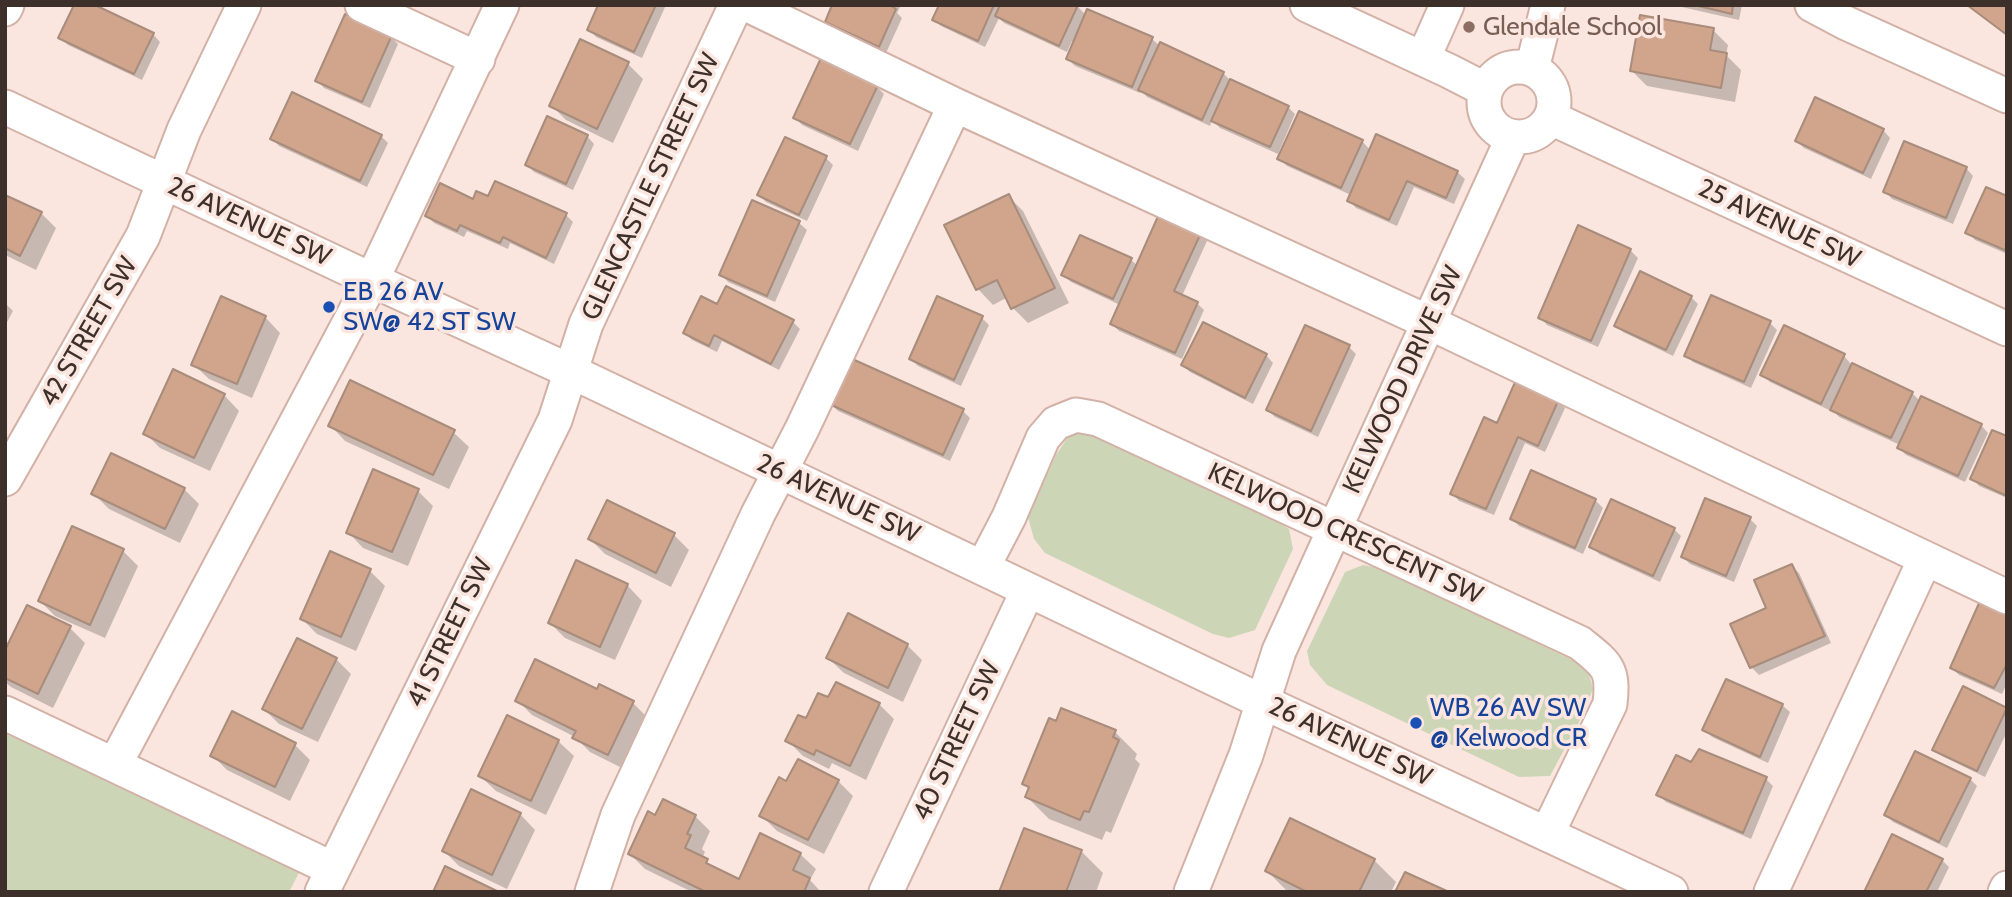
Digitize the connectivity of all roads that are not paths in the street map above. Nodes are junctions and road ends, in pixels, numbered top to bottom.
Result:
1 (244, 5) edge
2 (362, 5) edge
3 (502, 5) edge
4 (736, 5) edge
5 (748, 5) edge
6 (1307, 5) edge
7 (1447, 5) edge
8 (1548, 5) edge
9 (1812, 5) edge
10 (478, 59) junction
11 (1423, 59) junction
12 (1532, 69) junction
13 (1486, 90) junction
14 (2007, 96) edge
15 (956, 105) junction
16 (5, 107) edge
17 (1551, 118) junction
18 (1513, 137) junction
19 (165, 182) junction
20 (372, 281) junction
21 (1428, 322) junction
22 (2007, 329) edge
23 (570, 371) junction
24 (780, 471) junction
25 (5, 479) edge
26 (1334, 530) junction
27 (1925, 559) junction
28 (983, 567) junction
29 (1028, 590) junction
30 (2007, 597) edge
31 (1262, 702) junction
32 (5, 713) edge
33 (115, 764) junction
34 (1547, 834) junction
35 (327, 880) edge
36 (592, 892) edge
37 (886, 892) edge
38 (1191, 892) edge
39 (1671, 892) edge
40 (1771, 892) edge

1 - 19 street, 42 STREET SW
2 - 10 street
3 - 10 street
4 - 23 street, GLENCASTLE STREET SW
5 - 15 street
6 - 11 street
7 - 11 street
8 - 12 street
9 - 14 street
10 - 20 street
11 - 13 street
12 - 13 street
12 - 17 street
13 - 18 street
15 - 21 street
15 - 24 street
16 - 19 street, 26 AVENUE SW
17 - 18 street
17 - 22 street, 25 AVENUE SW
18 - 21 street, KELWOOD DRIVE SW
19 - 20 street, 26 AVENUE SW
19 - 25 street, 42 STREET SW
20 - 23 street, 26 AVENUE SW
20 - 33 street
21 - 26 street, KELWOOD DRIVE SW
21 - 27 street
23 - 24 street, 26 AVENUE SW
23 - 35 street, 41 STREET SW
24 - 28 street, 26 AVENUE SW
24 - 36 street
26 - 28 street, KELWOOD CRESCENT SW
26 - 31 street, KELWOOD DRIVE SW
26 - 34 street, KELWOOD CRESCENT SW
27 - 30 street
27 - 40 street
28 - 29 street, 26 AVENUE SW
29 - 31 street, 26 AVENUE SW
29 - 37 street, 40 STREET SW
31 - 34 street, 26 AVENUE SW
31 - 38 street, KELWOOD DRIVE SW
32 - 33 street
33 - 35 street
34 - 39 street, 26 AVENUE SW

